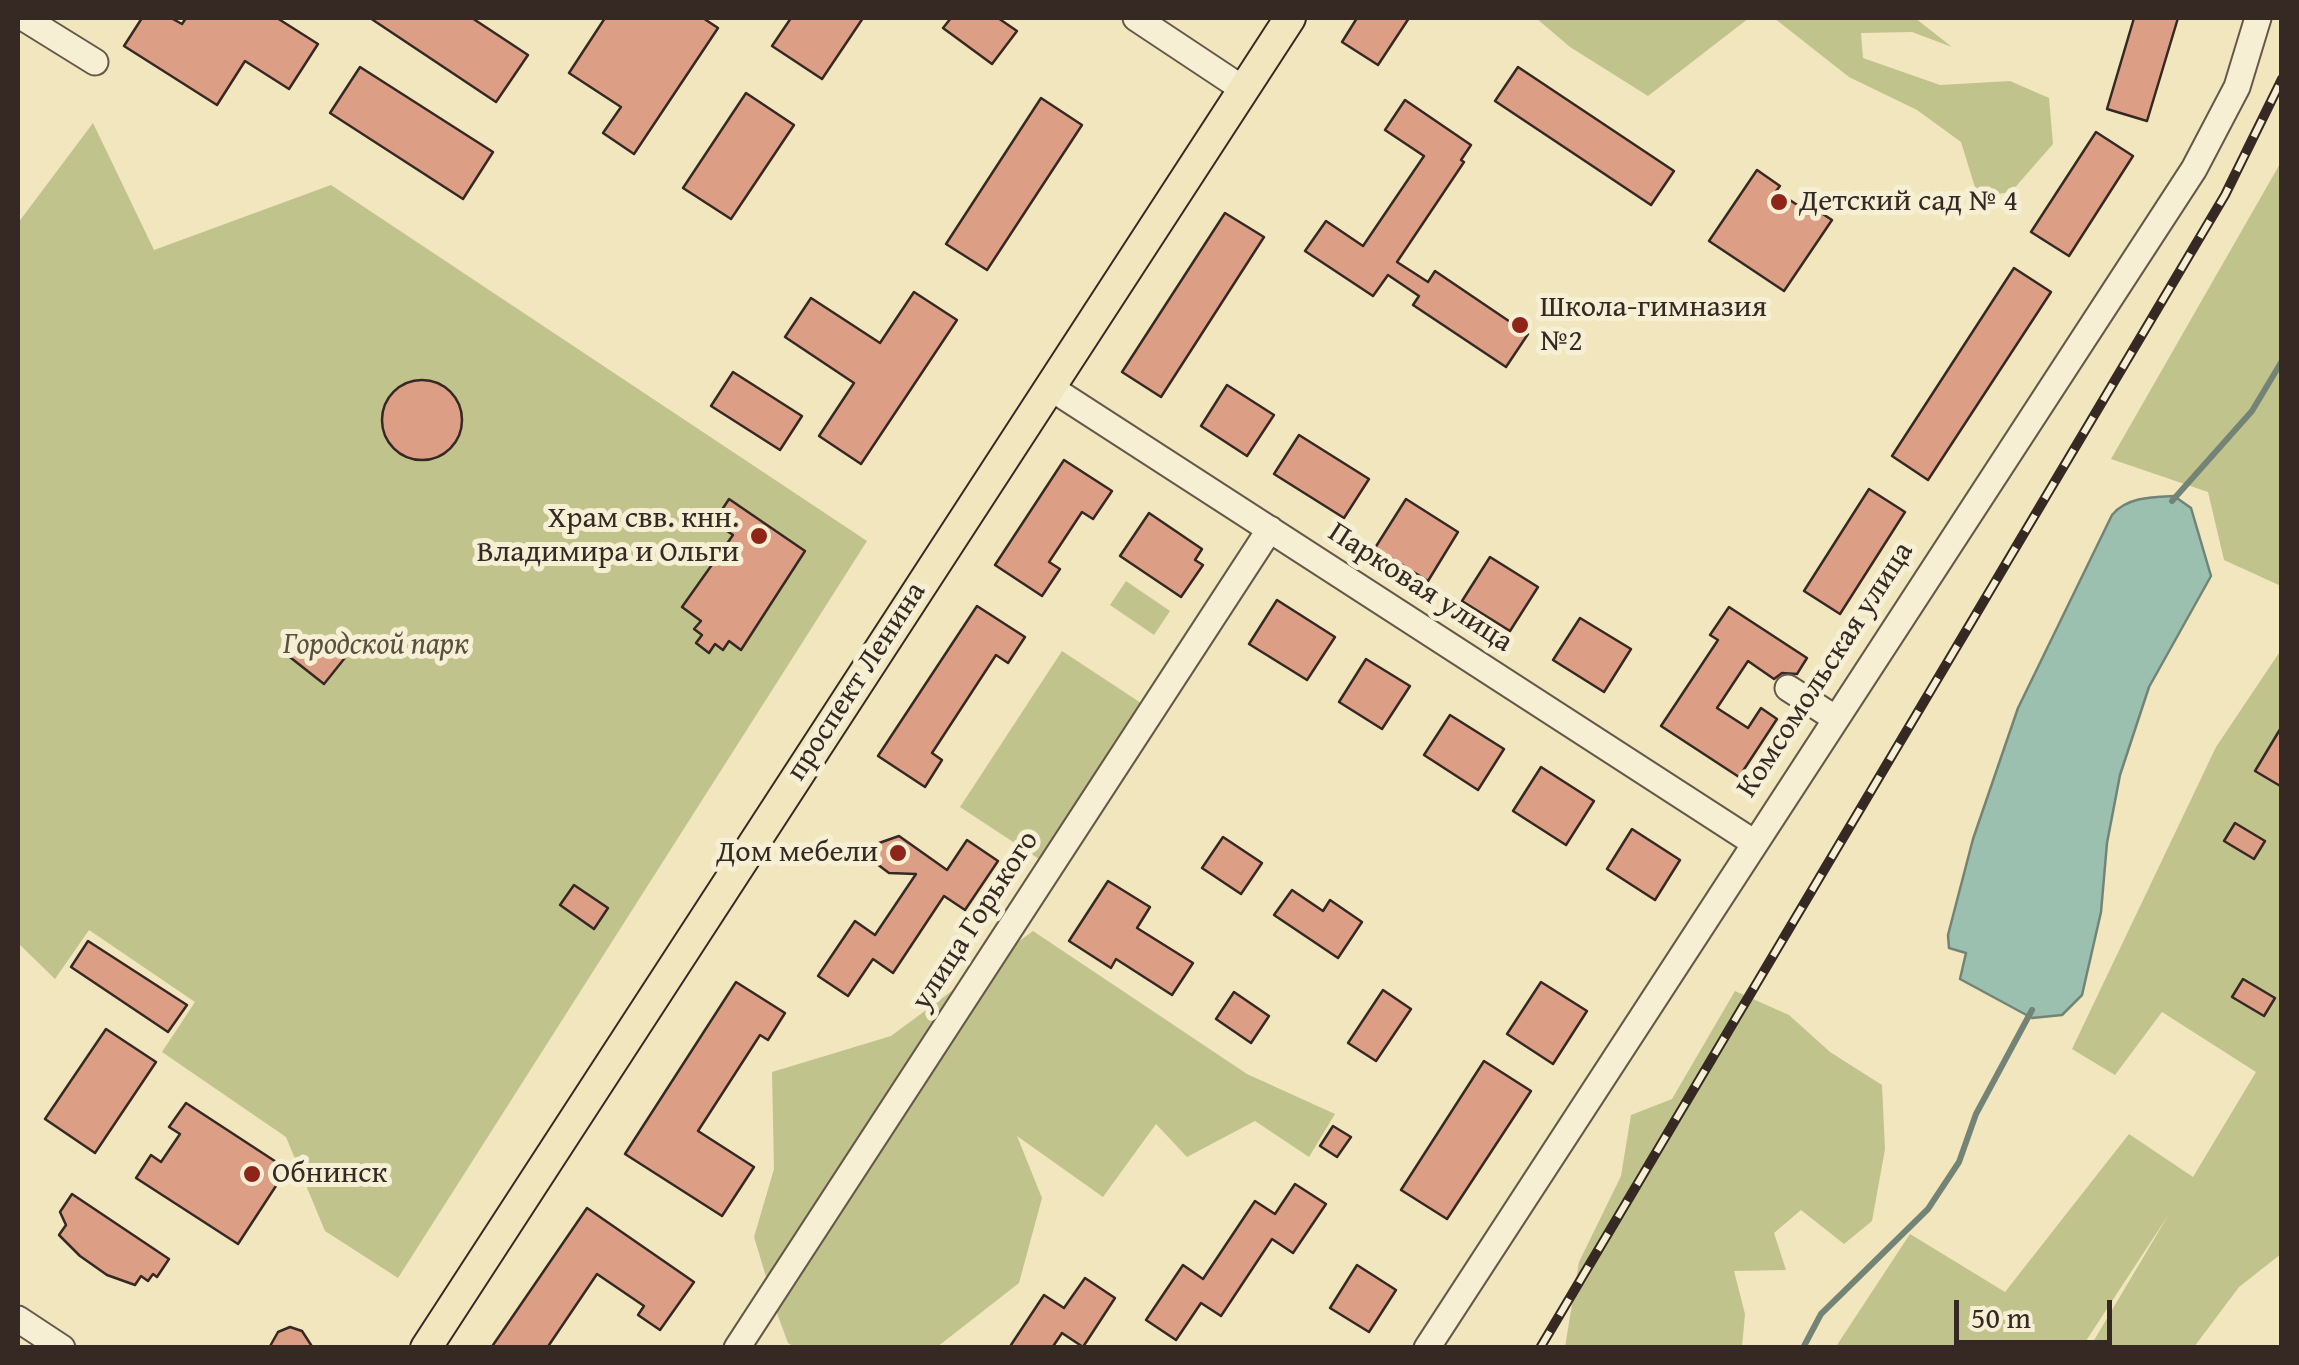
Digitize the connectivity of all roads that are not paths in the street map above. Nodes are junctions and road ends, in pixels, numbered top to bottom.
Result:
1 (24, 18) edge
2 (1136, 18) edge
3 (1290, 18) edge
4 (2258, 18) edge
5 (94, 62) dead end
6 (1244, 89) junction
7 (1051, 388) junction
8 (1270, 529) junction
9 (1788, 688) dead end
10 (1833, 717) junction
11 (1753, 842) junction
12 (18, 1318) edge
13 (62, 1348) edge
14 (426, 1348) edge
15 (737, 1348) edge
16 (1427, 1348) edge

1 - 5 street
2 - 6 street
3 - 6 main road, проспект Ленина
4 - 10 street, Комсомольская улица
6 - 7 main road, проспект Ленина
7 - 8 street, Парковая улица
7 - 14 main road, проспект Ленина
8 - 11 street, Парковая улица
8 - 15 street, улица Горького
9 - 10 street
10 - 11 street, Комсомольская улица
11 - 16 street, Комсомольская улица
12 - 13 street

